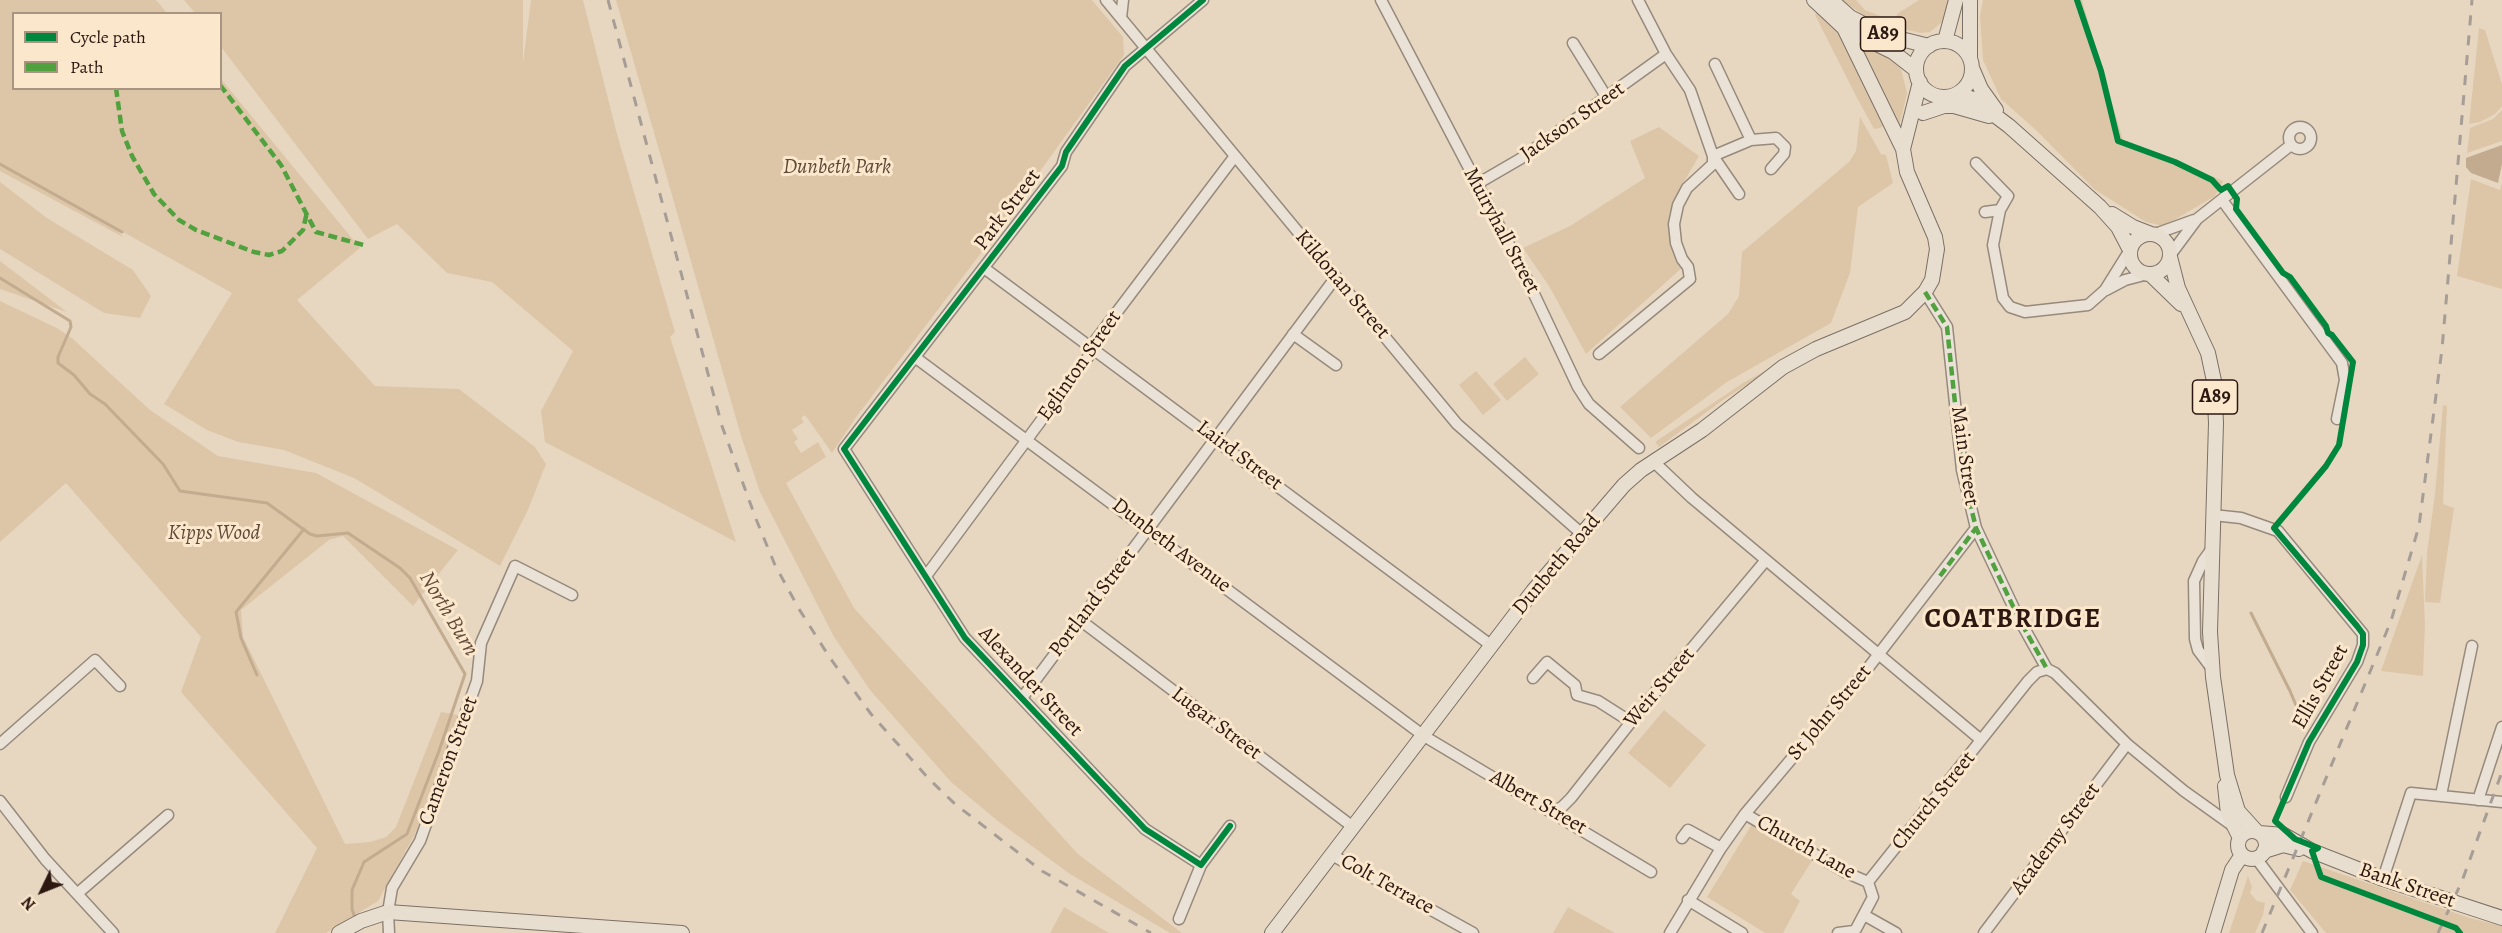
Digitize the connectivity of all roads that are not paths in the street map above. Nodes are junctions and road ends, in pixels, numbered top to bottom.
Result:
1 (1106, 0) edge
2 (1122, 0) edge
3 (1203, 0) edge
4 (1381, 0) edge
5 (1638, 0) edge
6 (1814, 0) edge
7 (1832, 0) edge
8 (1956, 0) edge
9 (1970, 0) edge
10 (1120, 18) junction
11 (1844, 28) junction
12 (1945, 41) junction
13 (1573, 43) dead end
14 (1929, 46) junction
15 (1146, 47) junction
16 (1666, 54) junction
17 (1971, 63) junction
18 (1715, 64) dead end
19 (1918, 76) junction
20 (1951, 96) junction
21 (1607, 98) junction
22 (1923, 113) junction
23 (2006, 124) junction
24 (1751, 140) junction
25 (1904, 144) junction
26 (2291, 145) dead end
27 (1235, 156) junction
28 (1713, 156) junction
29 (1976, 163) dead end
30 (1771, 169) dead end
31 (1476, 184) junction
32 (1739, 194) dead end
33 (2222, 200) junction
34 (2100, 207) junction
35 (2000, 210) junction
36 (1985, 212) dead end
37 (2197, 219) junction
38 (2153, 234) junction
39 (2130, 250) junction
40 (2171, 255) junction
41 (984, 268) junction
42 (2149, 274) junction
43 (1336, 277) junction
44 (2105, 290) junction
45 (1925, 292) junction
46 (2190, 315) junction
47 (1293, 334) junction
48 (1094, 350) junction
49 (1599, 354) dead end
50 (916, 358) junction
51 (1336, 365) dead end
52 (2337, 419) dead end
53 (1027, 440) junction
54 (1217, 440) junction
55 (1639, 448) dead end
56 (844, 449) joint
57 (1654, 462) junction
58 (2213, 514) junction
59 (1976, 528) junction
60 (1148, 529) junction
61 (1582, 534) junction
62 (1766, 560) junction
63 (926, 576) junction
64 (572, 595) dead end
65 (1080, 620) junction
66 (1492, 646) junction
67 (2472, 646) dead end
68 (1879, 654) junction
69 (2047, 669) junction
70 (1533, 678) dead end
71 (120, 686) dead end
72 (1022, 698) junction
73 (1631, 722) junction
74 (2502, 727) edge
75 (1424, 736) junction
76 (1982, 740) junction
77 (0, 744) edge
78 (2127, 744) junction
79 (2227, 775) junction
80 (2441, 795) junction
81 (2286, 797) dead end
82 (2478, 800) junction
83 (0, 801) edge
84 (2502, 801) edge
85 (1552, 812) junction
86 (1745, 814) junction
87 (168, 815) dead end
88 (1230, 826) dead end
89 (1353, 827) junction
90 (2236, 832) junction
91 (2258, 833) junction
92 (1682, 838) dead end
93 (1721, 848) junction
94 (2312, 851) junction
95 (1332, 855) junction
96 (2254, 855) junction
97 (1201, 865) junction
98 (1651, 872) dead end
99 (2383, 879) junction
100 (1868, 882) junction
101 (78, 893) junction
102 (1688, 900) junction
103 (388, 912) junction
104 (1864, 915) junction
105 (2502, 918) edge
106 (1179, 919) dead end
107 (113, 933) edge
108 (339, 933) edge
109 (388, 933) edge
110 (682, 933) edge
111 (1272, 933) edge
112 (1473, 933) edge
113 (1670, 933) edge
114 (1742, 933) edge
115 (1838, 933) edge
116 (1896, 933) edge
117 (1984, 933) edge
118 (2213, 933) edge
119 (2312, 933) edge

1 - 10 street, Kildonan Street
2 - 10 street
3 - 15 street, Park Street
4 - 31 street, Muiryhall Street
5 - 16 street
6 - 11 main road, A89
7 - 14 main road, A89
8 - 12 main road
9 - 17 main road
10 - 15 street, Kildonan Street
11 - 19 main road, A89
11 - 25 main road
12 - 14 main road, A89
12 - 17 main road
13 - 21 street
14 - 19 main road, A89
15 - 27 street, Kildonan Street
15 - 41 street, Park Street
16 - 21 street, Jackson Street
16 - 28 street
17 - 20 main road
17 - 23 main road, A89
18 - 24 street
19 - 20 main road, A89
19 - 25 main road
20 - 22 main road
20 - 23 main road, A89
21 - 31 street, Jackson Street
22 - 23 main road
22 - 25 main road
23 - 34 main road, A89
24 - 28 street
24 - 30 street
25 - 45 main road
26 - 33 street
27 - 43 street, Kildonan Street
27 - 48 street, Eglinton Street
28 - 32 street
28 - 49 street
29 - 35 street
31 - 55 street, Muiryhall Street
33 - 37 street
33 - 52 street
34 - 38 main road, A89
34 - 39 main road, A89
35 - 36 street
35 - 44 street
37 - 38 street
37 - 40 street
38 - 39 main road
38 - 40 main road, A89
39 - 42 main road, A89
39 - 44 street
40 - 42 main road
40 - 46 main road, A89
41 - 48 street, Laird Street
41 - 50 street, Park Street
42 - 44 street
42 - 46 main road, A89
43 - 47 street, Portland Street
43 - 61 street, Kildonan Street
45 - 57 main road, Dunbeth Road
45 - 59 street, Main Street
46 - 58 main road, A89
47 - 51 street
47 - 54 street, Portland Street
48 - 53 street, Eglinton Street
48 - 54 street, Laird Street
50 - 53 street, Dunbeth Avenue
50 - 56 street, Park Street
53 - 60 street, Dunbeth Avenue
53 - 63 street, Eglinton Street
54 - 60 street, Portland Street
54 - 66 street, Laird Street
56 - 63 street, Alexander Street
57 - 61 main road, Dunbeth Road
57 - 62 street
58 - 79 main road, A89
58 - 81 street, Ellis Street
59 - 68 street, St John Street
59 - 69 street, Main Street
60 - 65 street, Portland Street
60 - 75 street, Dunbeth Avenue
61 - 66 main road, Dunbeth Road
62 - 68 street
62 - 73 street, Weir Street
63 - 72 street, Alexander Street
64 - 103 street, Cameron Street
65 - 72 street, Portland Street
65 - 89 street, Lugar Street
66 - 75 main road, Dunbeth Road
67 - 80 street
68 - 76 street
68 - 86 street, St John Street
69 - 76 street, Church Street
69 - 78 street, Main Street
70 - 73 street
71 - 77 street
72 - 97 street, Alexander Street
73 - 85 street, Weir Street
74 - 82 street
75 - 85 street, Albert Street
75 - 89 main road, Dunbeth Road
76 - 100 street, Church Street
78 - 90 street, Main Street
78 - 117 street, Academy Street
79 - 90 main road, A89
79 - 91 main road, A89
80 - 82 street
80 - 99 street
82 - 84 street
83 - 101 street
85 - 98 street, Albert Street
86 - 93 street, St John Street
86 - 100 street, Church Lane
87 - 101 street
88 - 97 street
89 - 95 main road, Dunbeth Road
90 - 91 main road
90 - 96 main road, A89
91 - 94 main road, Bank Street
91 - 96 main road, A89
92 - 93 street
93 - 102 street, St John Street
94 - 96 main road, Bank Street
94 - 99 main road, Bank Street
95 - 111 main road, Dunbeth Road
95 - 112 street, Colt Terrace
96 - 118 main road
96 - 119 street
97 - 106 street
99 - 105 main road, Bank Street
100 - 104 street
101 - 107 street
102 - 113 street, St John Street
102 - 114 street
103 - 108 main road
103 - 109 street
103 - 110 main road
104 - 115 street
104 - 116 street

